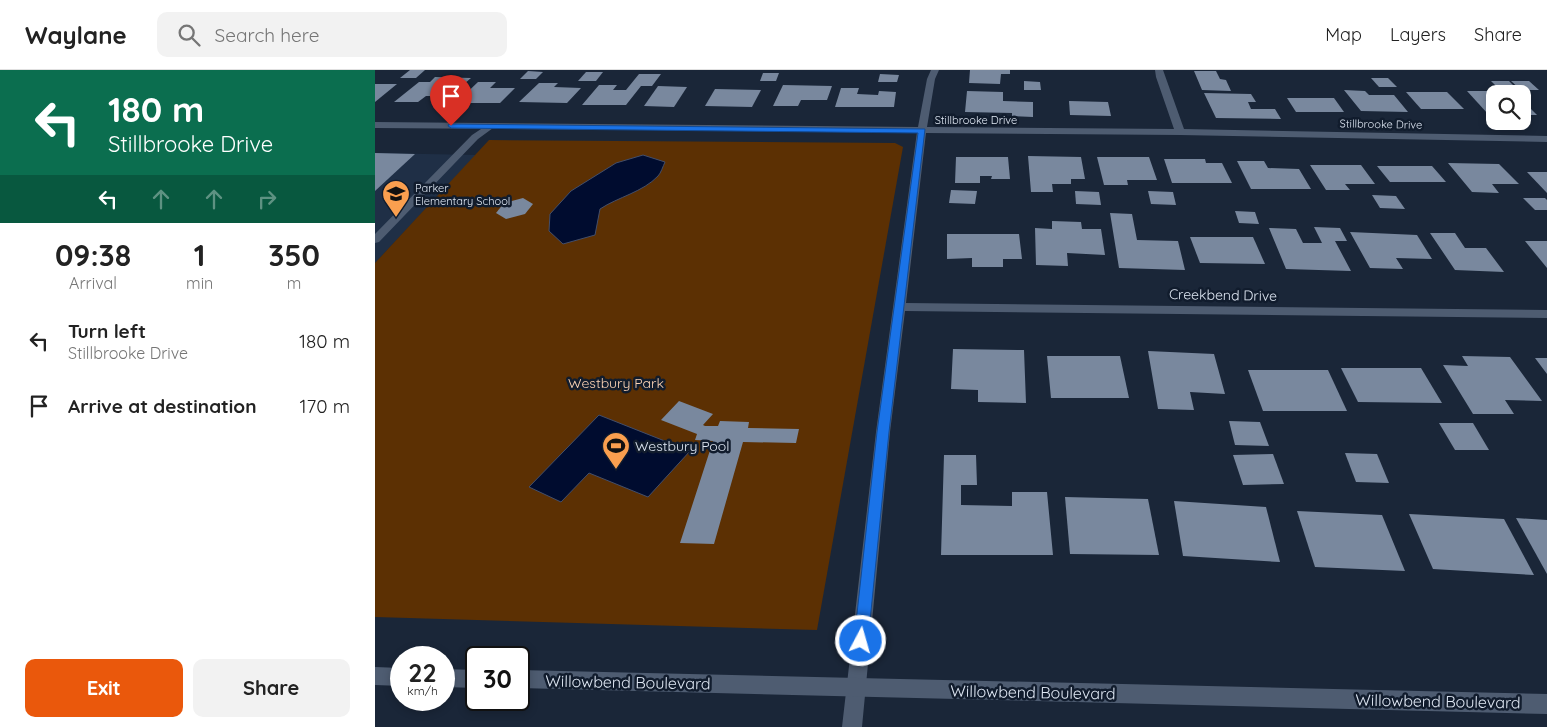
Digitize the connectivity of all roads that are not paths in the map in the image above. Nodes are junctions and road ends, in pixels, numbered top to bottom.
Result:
1 (935, 70) edge
2 (1159, 70) edge
3 (375, 125) edge
4 (490, 126) junction
5 (923, 131) junction
6 (1180, 132) junction
7 (1547, 139) edge
8 (375, 240) edge
9 (899, 307) junction
10 (1547, 314) edge
11 (375, 676) edge
12 (390, 677) edge
13 (530, 680) edge
14 (857, 688) junction
15 (1547, 704) edge
16 (852, 727) edge

1 - 5 street
2 - 6 street
3 - 4 street, Stillbrooke Drive
4 - 5 street, Stillbrooke Drive
4 - 8 street
5 - 6 street, Stillbrooke Drive
5 - 9 street
6 - 7 street, Stillbrooke Drive
9 - 10 street, Creekbend Drive
9 - 14 street
11 - 12 street
13 - 14 street, Willowbend Boulevard
14 - 15 street, Willowbend Boulevard
14 - 16 street

